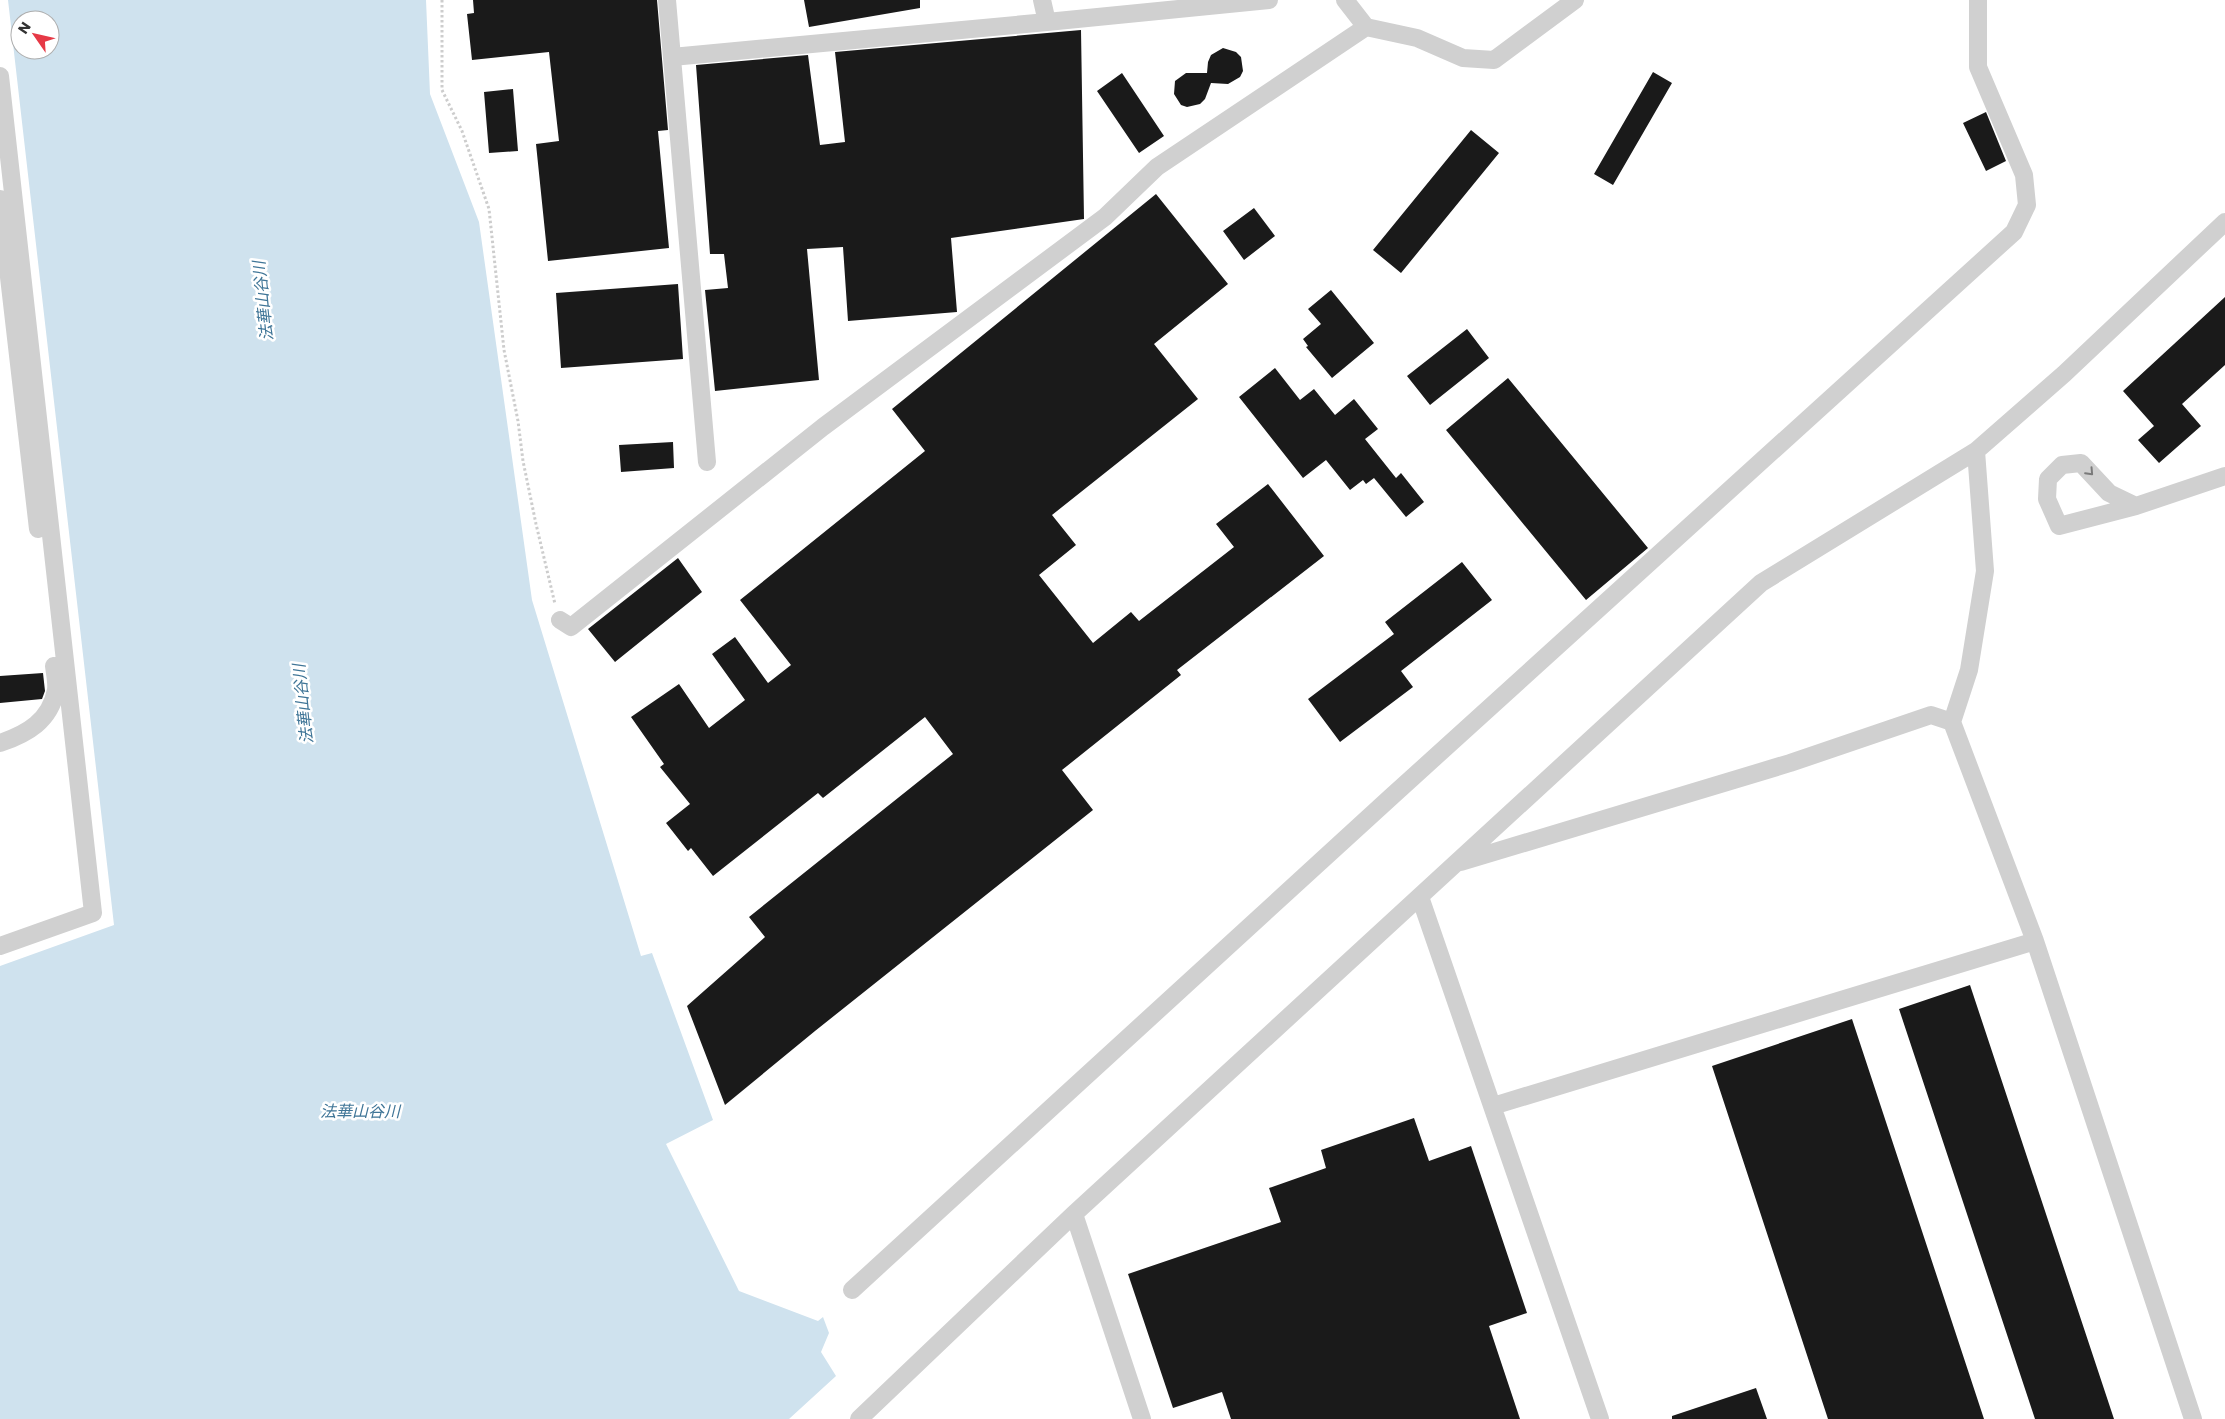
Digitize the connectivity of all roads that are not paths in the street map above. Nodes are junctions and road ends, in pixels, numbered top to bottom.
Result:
1 (667, 0) edge
2 (1042, 0) edge
3 (1269, 0) edge
4 (1346, 0) edge
5 (1575, 0) edge
6 (1978, 0) edge
7 (1047, 22) junction
8 (1366, 27) junction
9 (672, 56) junction
10 (0, 76) edge
11 (0, 199) edge
12 (2225, 222) edge
13 (1976, 451) junction
14 (707, 462) dead end
15 (2225, 476) edge
16 (2136, 506) junction
17 (560, 620) road end
18 (1952, 722) junction
19 (0, 743) edge
20 (1456, 864) junction
21 (1420, 897) junction
22 (2035, 941) junction
23 (0, 946) edge
24 (1493, 1106) junction
25 (1074, 1214) junction
26 (852, 1290) dead end
27 (858, 1419) edge
28 (1142, 1419) edge
29 (1600, 1419) edge
30 (2193, 1419) edge

1 - 9 street
2 - 7 street
3 - 7 street
4 - 8 street
5 - 8 street
6 - 26 street
7 - 9 street
8 - 17 street
9 - 14 street
10 - 23 street
11 - 19 street
12 - 13 street
13 - 18 street
13 - 20 street
15 - 16 street
16 -> 16 street
18 - 20 street
18 - 22 street
20 - 21 street
21 - 24 street
21 - 25 street
22 - 24 street
22 - 30 street
24 - 29 street
25 - 27 street
25 - 28 street

